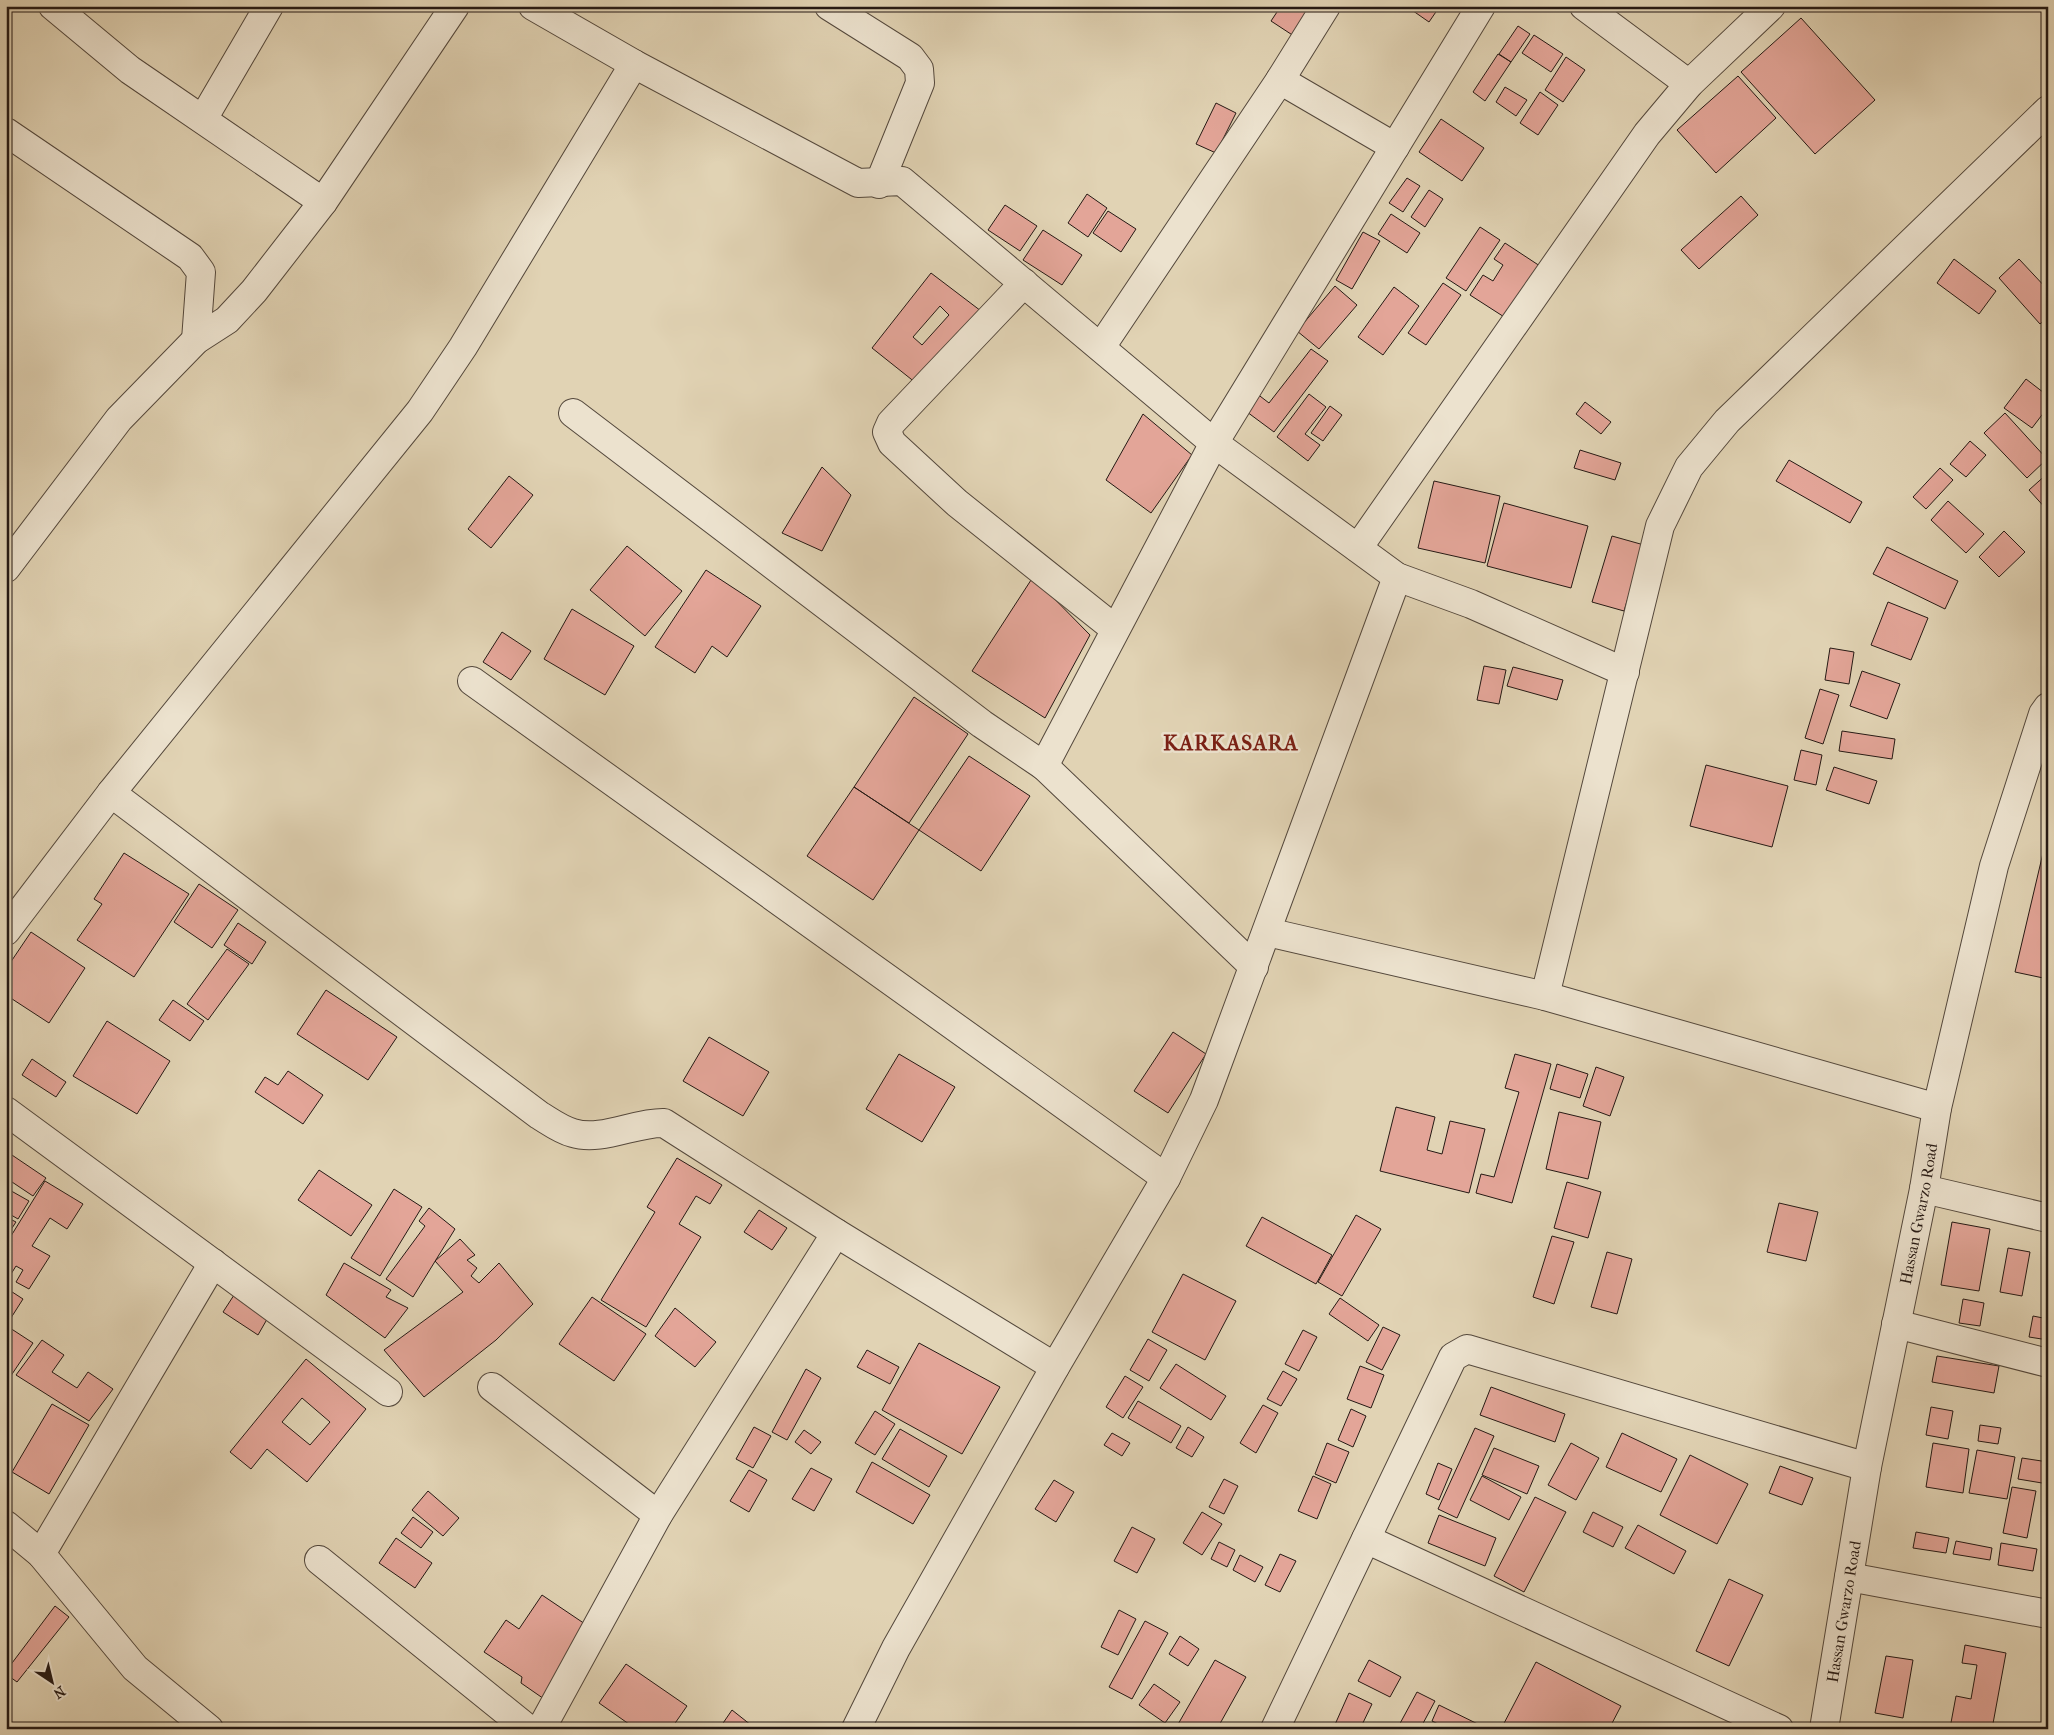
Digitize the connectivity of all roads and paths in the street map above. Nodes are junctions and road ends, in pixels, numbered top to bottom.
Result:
1 (52, 6) edge
2 (269, 6) edge
3 (454, 6) edge
4 (533, 6) edge
5 (829, 6) edge
6 (1326, 6) edge
7 (1481, 6) edge
8 (1584, 6) edge
9 (1771, 6) edge
10 (634, 64) junction
11 (1280, 80) junction
12 (1689, 84) junction
13 (2048, 110) edge
14 (203, 119) junction
15 (6, 132) edge
16 (1395, 147) junction
17 (891, 182) junction
18 (323, 202) junction
19 (1024, 282) junction
20 (196, 340) junction
21 (1101, 347) junction
22 (573, 413) dead end
23 (1214, 443) junction
24 (1358, 548) junction
25 (6, 568) edge
26 (1397, 577) junction
27 (1116, 629) junction
28 (1625, 672) junction
29 (472, 681) dead end
30 (2048, 707) edge
31 (1044, 766) junction
32 (111, 793) junction
33 (6, 931) edge
34 (1267, 932) junction
35 (1254, 967) junction
36 (1545, 996) junction
37 (1937, 1108) junction
38 (6, 1111) edge
39 (1166, 1178) junction
40 (1924, 1189) junction
41 (2048, 1218) edge
42 (836, 1233) junction
43 (214, 1263) junction
44 (1896, 1324) junction
45 (2048, 1363) edge
46 (1055, 1367) junction
47 (492, 1387) dead end
48 (388, 1392) dead end
49 (1867, 1467) junction
50 (658, 1515) junction
51 (6, 1525) edge
52 (1366, 1539) junction
53 (41, 1554) junction
54 (319, 1560) dead end
55 (1849, 1577) junction
56 (2048, 1614) edge
57 (208, 1729) edge
58 (528, 1729) edge
59 (541, 1729) edge
60 (856, 1729) edge
61 (1275, 1729) edge
62 (1779, 1729) edge
63 (1824, 1729) edge

1 - 14 street
2 - 14 street
3 - 18 street
4 - 10 street
5 - 17 street
6 - 11 street
7 - 16 street
8 - 12 street
9 - 12 street
10 - 17 street
10 - 32 street
11 - 16 street
11 - 21 street
12 - 24 street
13 - 28 street
14 - 18 street
15 - 20 street
16 - 23 street
17 - 19 street
18 - 20 street
19 - 21 street
19 - 27 street
20 - 25 street
21 - 23 street
22 - 31 street
23 - 24 street
23 - 27 street
24 - 26 street
26 - 28 street
26 - 34 street
27 - 31 street
28 - 36 street
29 - 39 street
30 - 37 street, Hassan Gwarzo Road
31 - 35 street
32 - 33 street
32 - 42 street
34 - 35 street
34 - 36 street
35 - 39 street
36 - 37 street
37 - 40 street, Hassan Gwarzo Road
38 - 43 street
39 - 46 street
40 - 41 street
40 - 44 street, Hassan Gwarzo Road
42 - 46 street
42 - 50 street
43 - 48 street
43 - 53 street
44 - 45 street
44 - 49 street, Hassan Gwarzo Road
46 - 60 street
47 - 50 street
49 - 52 street
49 - 55 street, Hassan Gwarzo Road
50 - 59 street
51 - 53 street
52 - 61 street
52 - 62 street
53 - 57 street
54 - 58 street
55 - 56 street
55 - 63 street, Hassan Gwarzo Road

